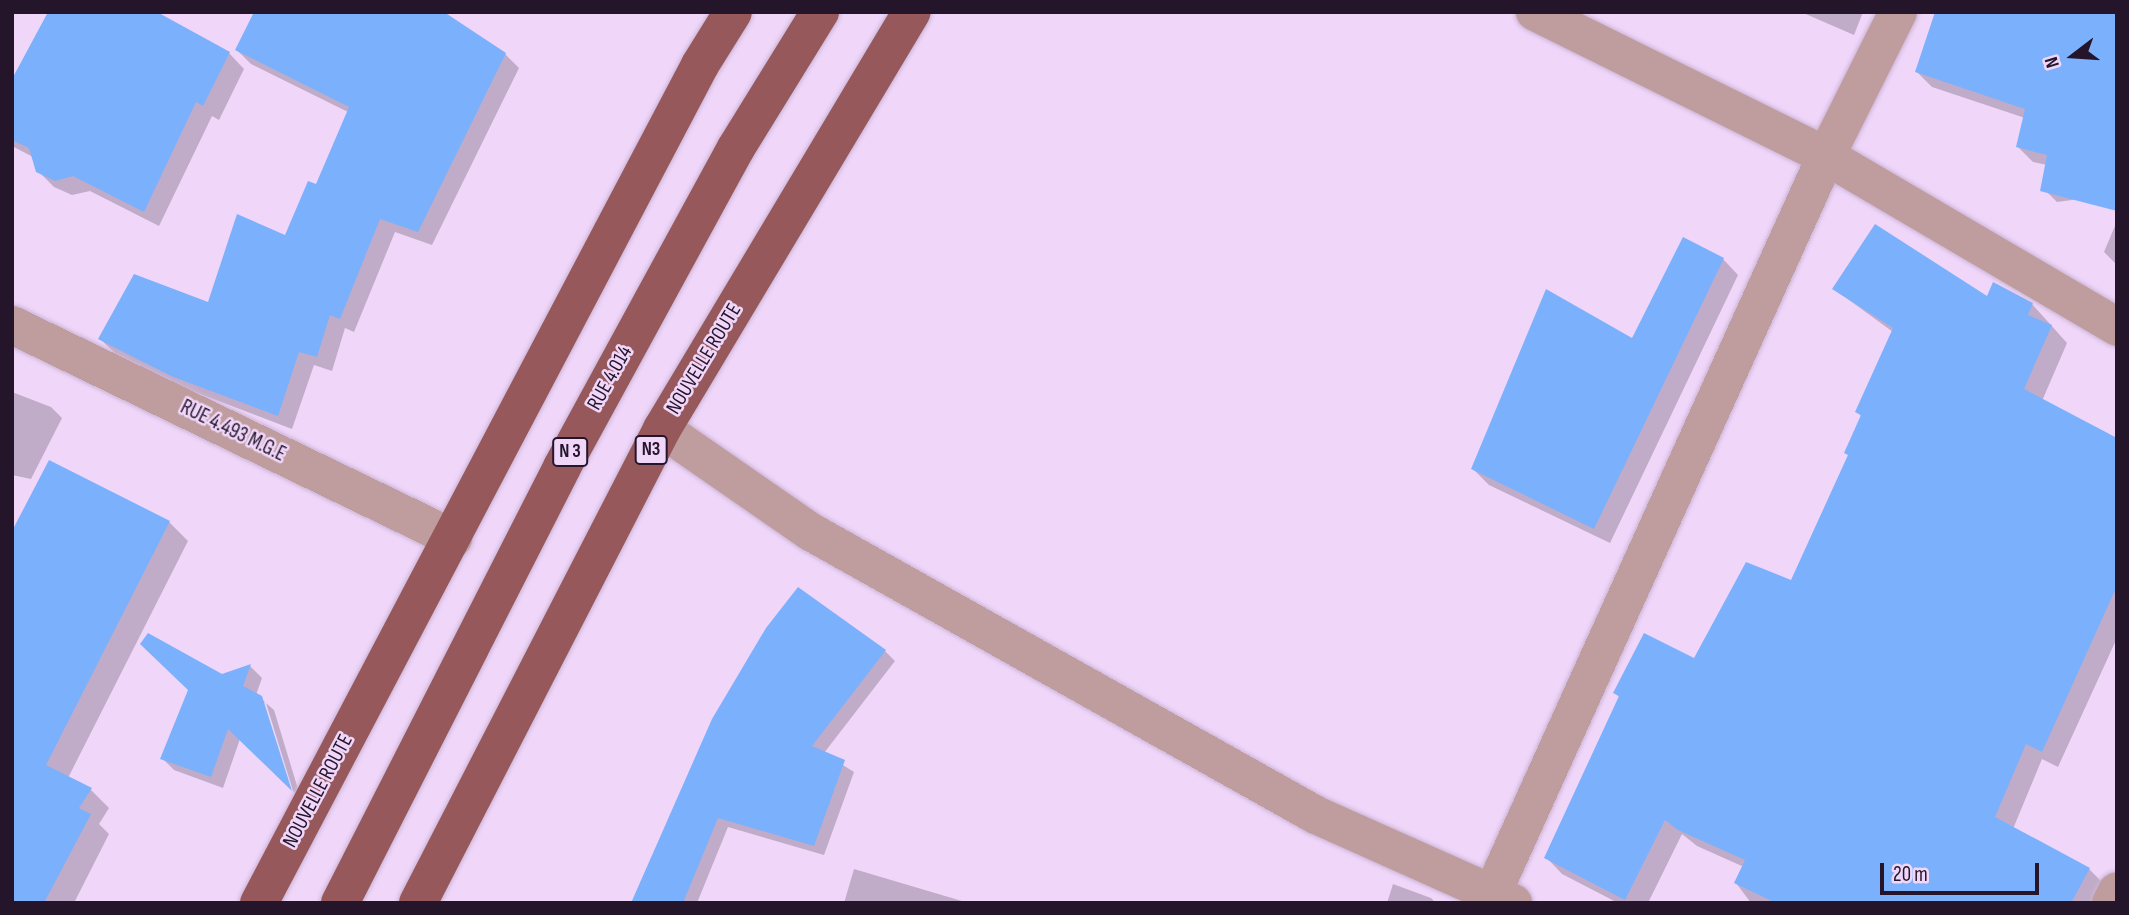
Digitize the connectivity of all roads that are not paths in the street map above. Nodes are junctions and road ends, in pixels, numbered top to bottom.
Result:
1 (733, 12) edge
2 (820, 12) edge
3 (912, 12) edge
4 (1535, 12) edge
5 (1898, 12) edge
6 (1826, 156) junction
7 (12, 326) edge
8 (2117, 327) edge
9 (662, 429) junction
10 (453, 538) junction
11 (2117, 891) edge
12 (1498, 899) edge
13 (259, 903) edge
14 (340, 903) edge
15 (418, 903) edge
16 (2111, 903) edge

1 - 10 highway, NOUVELLE ROUTE
2 - 14 highway, RUE 4.014 / N 3
3 - 9 highway, NOUVELLE ROUTE / N3
4 - 6 street
5 - 6 street
6 - 8 street
6 - 12 street
7 - 10 street, RUE 4.493 M.G.E
9 - 12 street
9 - 15 highway, NOUVELLE ROUTE / N3
10 - 13 highway, NOUVELLE ROUTE
11 - 16 street

